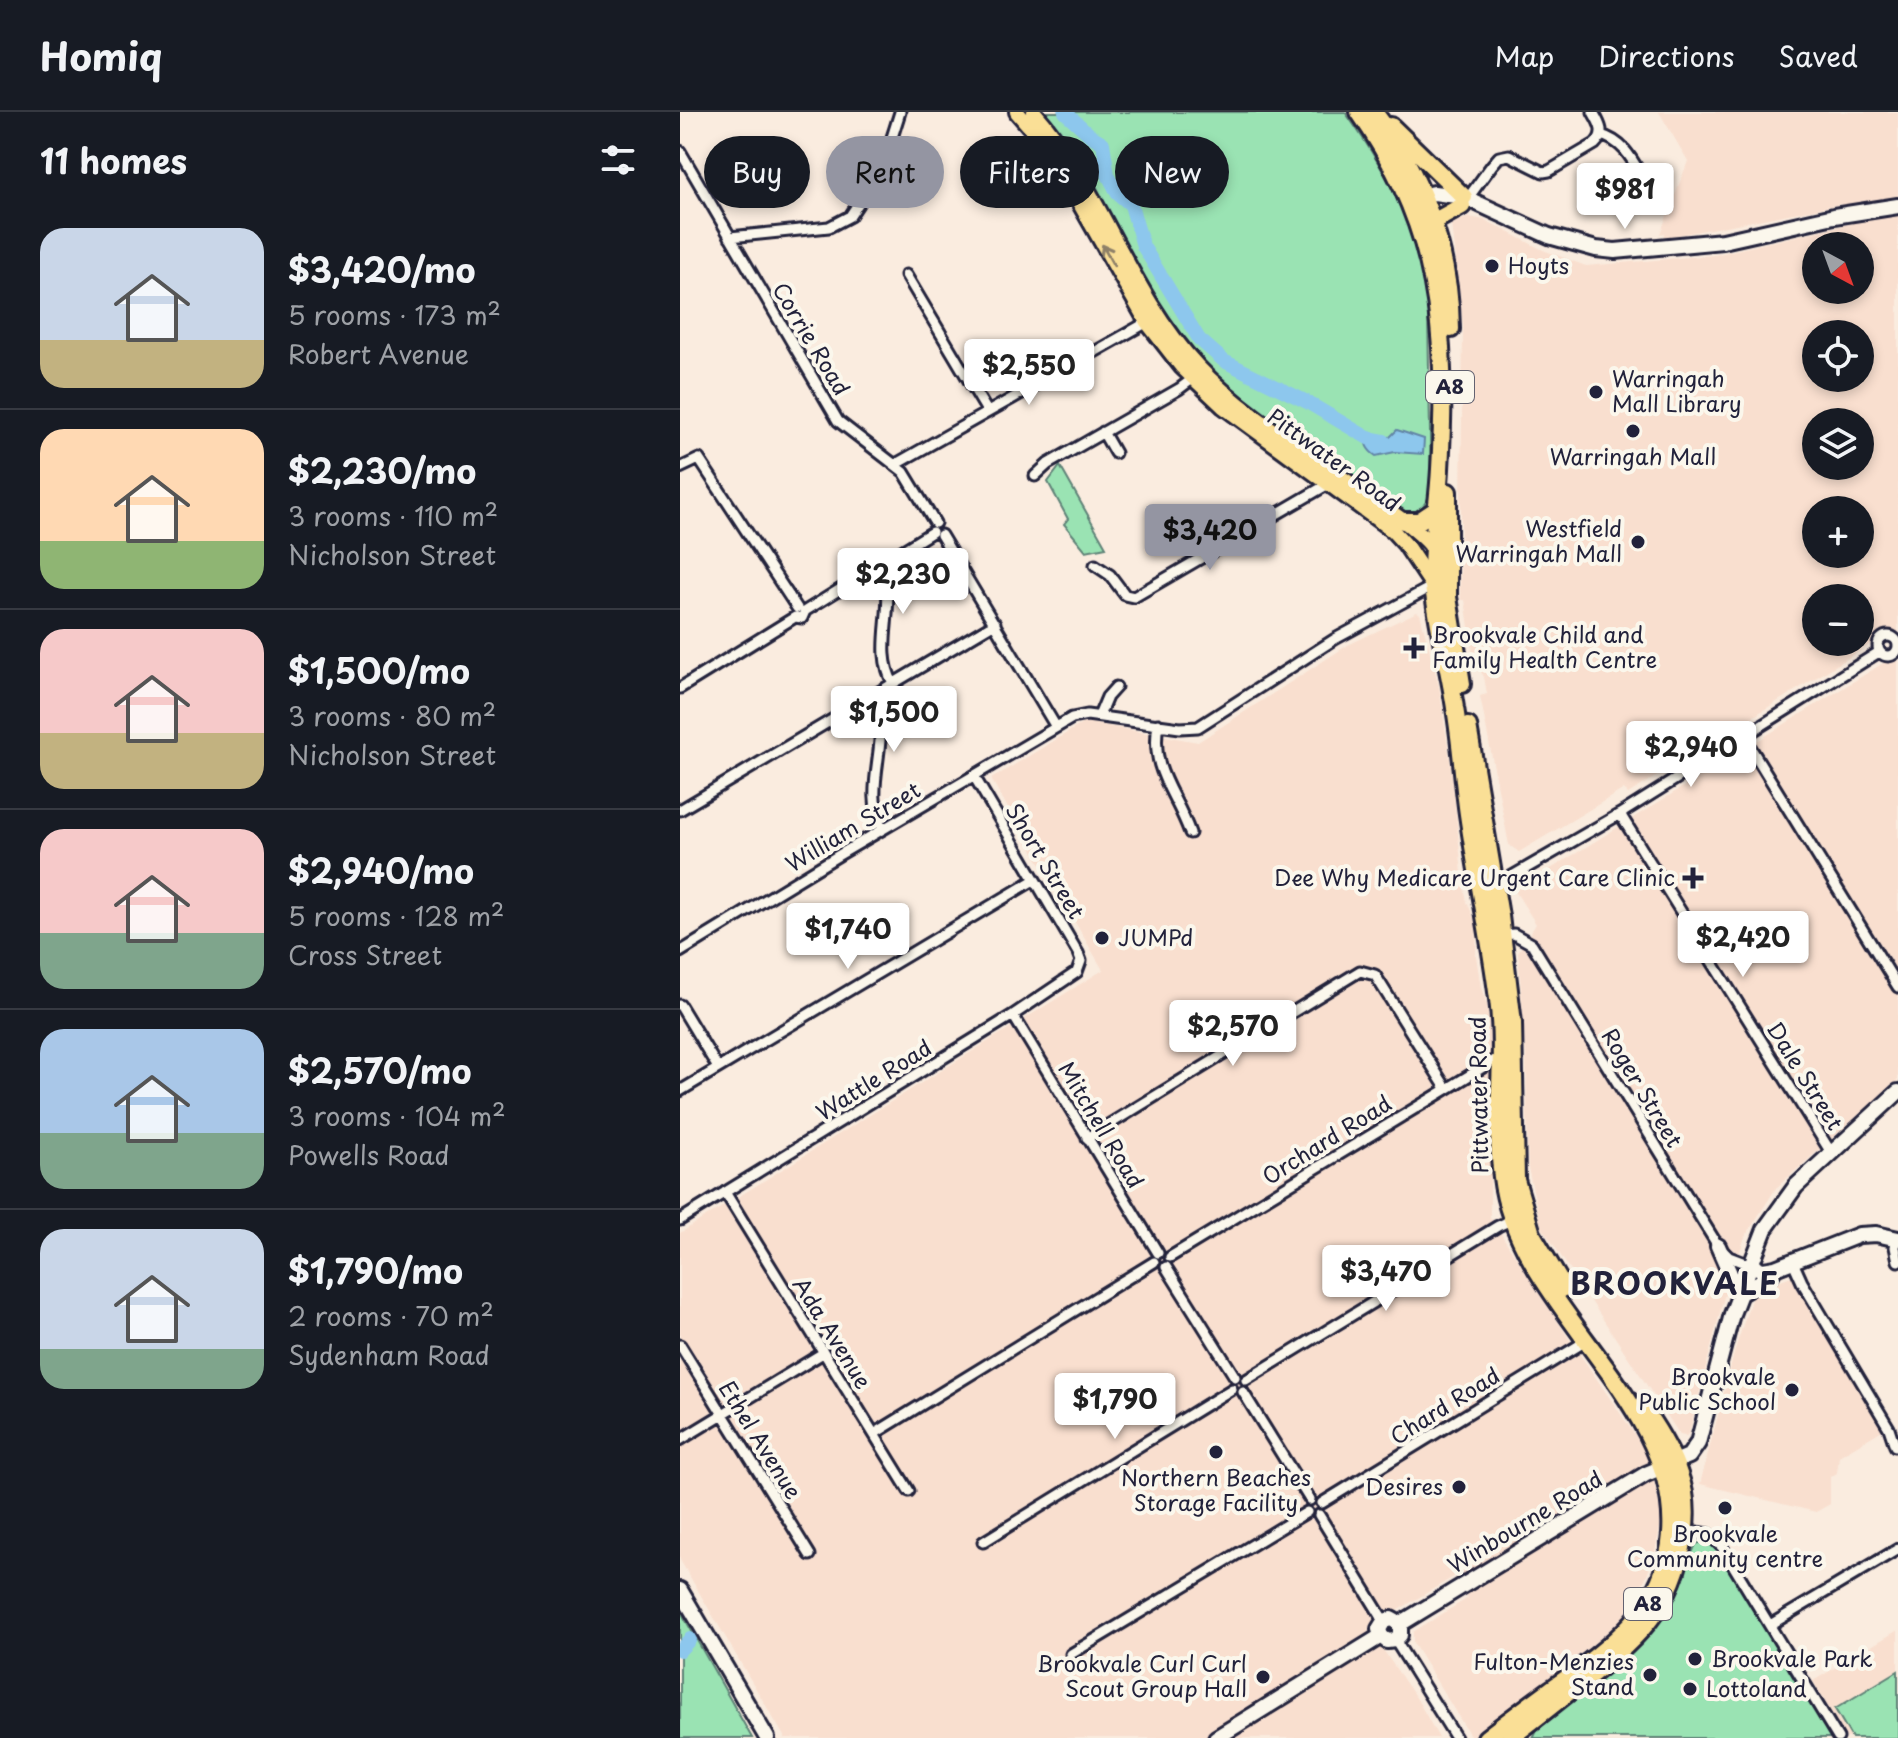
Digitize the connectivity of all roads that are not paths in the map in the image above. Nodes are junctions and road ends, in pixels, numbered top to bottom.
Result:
1 (900, 112) edge
2 (1017, 112) edge
3 (1034, 112) edge
4 (1359, 112) edge
5 (1593, 112) edge
6 (1376, 114) edge
7 (1601, 135) junction
8 (680, 151) edge
9 (1647, 185) dead end
10 (1465, 200) junction
11 (1418, 202) junction
12 (1898, 206) edge
13 (1433, 222) junction
14 (730, 237) junction
15 (906, 275) dead end
16 (1152, 319) junction
17 (1197, 374) junction
18 (987, 411) junction
19 (1103, 432) junction
20 (1115, 453) dead end
21 (896, 464) junction
22 (680, 468) edge
23 (1035, 476) dead end
24 (1335, 480) junction
25 (1437, 509) junction
26 (1403, 521) junction
27 (936, 530) junction
28 (1432, 546) junction
29 (1095, 565) dead end
30 (880, 566) junction
31 (1446, 572) junction
32 (1433, 586) junction
33 (799, 612) junction
34 (995, 623) junction
35 (1879, 652) junction
36 (1896, 655) edge
37 (682, 683) edge
38 (893, 683) junction
39 (1116, 687) dead end
40 (873, 695) junction
41 (1099, 716) junction
42 (1158, 724) junction
43 (1056, 727) junction
44 (1744, 737) junction
45 (974, 776) junction
46 (680, 810) edge
47 (1620, 814) junction
48 (883, 829) junction
49 (1190, 833) dead end
50 (1034, 880) junction
51 (1488, 889) junction
52 (1503, 935) junction
53 (680, 952) edge
54 (1081, 965) joint
55 (1898, 987) edge
56 (680, 1005) edge
57 (1013, 1015) junction
58 (1503, 1055) junction
59 (718, 1068) junction
60 (1446, 1088) junction
61 (680, 1091) edge
62 (1898, 1092) edge
63 (1087, 1138) junction
64 (1832, 1154) junction
65 (725, 1192) junction
66 (1519, 1218) junction
67 (680, 1220) edge
68 (1765, 1229) junction
69 (1898, 1239) edge
70 (1718, 1246) junction
71 (1156, 1258) junction
72 (1898, 1260) edge
73 (1168, 1262) junction
74 (1793, 1262) junction
75 (1750, 1265) junction
76 (1775, 1268) junction
77 (1739, 1294) junction
78 (1586, 1341) junction
79 (680, 1345) edge
80 (823, 1353) junction
81 (1235, 1377) junction
82 (1246, 1380) junction
83 (1232, 1389) junction
84 (1243, 1392) junction
85 (722, 1414) junction
86 (874, 1434) junction
87 (680, 1440) edge
88 (1895, 1446) dead end
89 (1668, 1465) junction
90 (909, 1491) dead end
91 (1310, 1500) junction
92 (1322, 1503) junction
93 (1307, 1512) junction
94 (1319, 1515) junction
95 (1678, 1530) junction
96 (983, 1542) dead end
97 (1898, 1549) edge
98 (810, 1555) dead end
99 (680, 1590) edge
100 (1384, 1621) junction
101 (1400, 1624) junction
102 (1770, 1625) junction
103 (1388, 1638) junction
104 (1071, 1654) dead end
105 (1517, 1731) edge
106 (767, 1738) edge
107 (1216, 1738) edge
108 (1456, 1738) edge
109 (1486, 1738) edge
110 (1838, 1738) edge

1 - 14 street
16 -> 2 main road, Pittwater Road
3 - 16 main road, Pittwater Road
4 - 11 highway, A8
5 - 7 street
6 - 10 highway
6 - 11 highway, A8
7 - 9 street
7 - 10 street
8 - 14 street, Corrie Road
10 - 11 main road
10 - 12 main road
10 - 13 highway
11 - 13 highway, A8
11 - 25 highway, A8
13 - 31 highway, A8
14 - 21 street, Corrie Road
15 - 18 street
16 - 17 main road, Pittwater Road
16 - 18 street
17 - 19 street
17 - 24 main road, Pittwater Road
18 - 21 street
19 - 20 street
19 - 23 street
21 - 27 street, Corrie Road
22 - 33 street
24 - 26 main road, Pittwater Road
24 - 29 street
24 - 32 main road, Pittwater Road
25 - 26 highway
25 - 28 highway, A8
26 - 28 main road, Pittwater Road
27 - 30 street
27 - 34 street, Corrie Road
28 - 31 main road
28 - 32 highway, A8
30 - 33 street
30 - 38 street
31 - 51 highway, Pittwater Road / A8
32 - 42 street, William Street
32 - 51 highway, Pittwater Road / A8
33 - 37 street
34 - 38 street
34 - 43 street, Corrie Road
35 - 36 street
35 - 36 street
35 - 44 street
38 - 40 street
39 - 41 street
40 - 46 street
40 - 48 street
41 - 42 street, William Street
41 - 43 street, William Street
42 - 49 street
43 - 45 street, William Street
44 - 47 street
44 - 55 street
45 - 48 street, William Street
45 - 50 street, Short Street
47 - 51 street
47 - 64 street, Dale Street
48 - 53 street, William Street
50 - 54 street, Short Street
50 - 59 street
51 - 52 highway, Pittwater Road / A8
51 - 58 highway, Pittwater Road / A8
52 - 66 highway, Pittwater Road / A8
52 - 70 street, Roger Street
54 - 57 street, Wattle Road
56 - 59 street
57 - 63 street, Mitchell Road
57 - 65 street, Wattle Road
58 - 60 street, Orchard Road
58 - 66 highway, Pittwater Road / A8
59 - 61 street
60 - 63 street
60 - 73 street, Orchard Road
62 - 64 main road, Winbourne Road
63 - 71 street, Mitchell Road
64 - 68 main road, Winbourne Road
65 - 67 street, Wattle Road
65 - 80 street, Ada Avenue
66 - 78 highway, Pittwater Road / A8
66 - 82 street
66 - 89 highway, Pittwater Road / A8
68 - 74 main road
68 - 75 main road, Winbourne Road
69 - 72 street
69 - 74 main road
70 - 75 street, Roger Street
70 - 77 main road
71 - 73 street
71 - 86 street
73 - 81 street
74 - 76 main road
74 - 88 street
75 - 76 main road
75 - 77 main road, Winbourne Road
76 - 77 main road
77 - 89 main road, Winbourne Road
78 - 89 highway, Pittwater Road / A8
78 - 92 street, Chard Road
79 - 85 street, Ethel Avenue
80 - 85 street
80 - 86 street, Ada Avenue
81 - 82 street
81 - 83 street
82 - 84 street
83 - 84 street
83 - 96 street
84 - 91 street
85 - 87 street
85 - 98 street, Ethel Avenue
86 - 90 street, Ada Avenue
89 - 95 highway, Pittwater Road / A8
89 - 101 main road, Winbourne Road
91 - 92 street
91 - 93 street
92 - 94 street
93 - 94 street
93 - 104 street
94 - 100 street
95 - 102 street
95 - 105 highway, Pittwater Road / A8
97 - 102 street
99 - 106 main road
100 - 101 main road
100 - 103 main road
101 - 103 main road
102 - 110 street
103 - 107 main road
103 - 108 street
105 - 109 highway, Pittwater Road / A8

